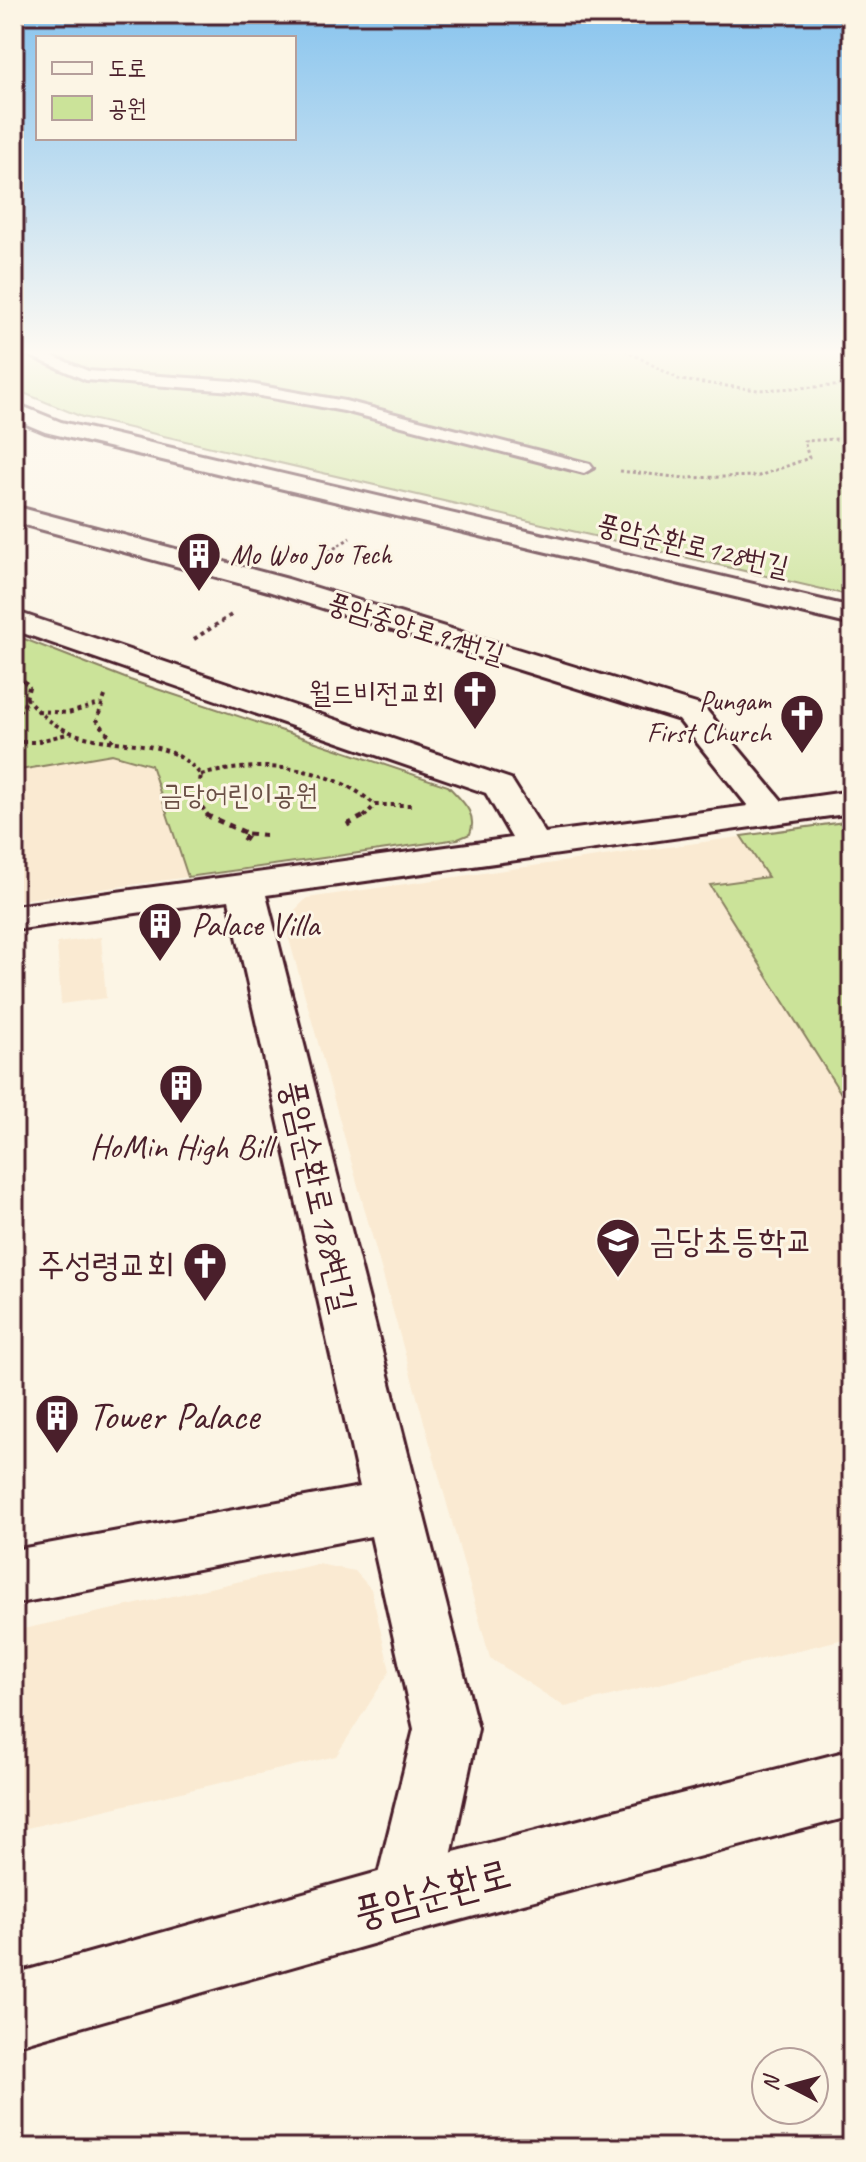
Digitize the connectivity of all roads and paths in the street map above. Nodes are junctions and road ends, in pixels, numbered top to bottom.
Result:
1 (156, 451) edge
2 (518, 451) edge
3 (807, 451) edge
4 (584, 468) joint
5 (398, 507) junction
6 (14, 514) edge
7 (278, 585) junction
8 (852, 616) edge
9 (14, 620) edge
10 (14, 668) edge
11 (148, 668) junction
12 (26, 697) junction
13 (100, 704) dead end
14 (36, 711) junction
15 (14, 715) edge
16 (67, 734) junction
17 (14, 742) edge
18 (201, 775) junction
19 (852, 802) edge
20 (375, 805) dead end
21 (773, 813) junction
22 (536, 848) junction
23 (241, 870) junction
24 (14, 918) edge
25 (393, 1506) junction
26 (14, 1577) edge
27 (852, 1783) edge
28 (407, 1899) junction
29 (14, 2010) edge

1 - 5 street, 풍암순환로128번길
2 - 4 lane
3 - 4 path
5 - 7 path
5 - 8 street, 풍암순환로128번길
6 - 7 street, 풍암중앙로91번길
7 - 11 path
7 - 21 street, 풍암중앙로91번길
9 - 11 street
10 - 12 path
11 - 22 street
12 - 14 path
12 - 15 path
13 - 14 path
14 - 16 path
16 - 17 path
16 - 18 path
18 - 20 path
18 - 23 path
19 - 21 street
21 - 22 street
22 - 23 street
23 - 24 street
23 - 25 street, 풍암순환로188번길
25 - 26 street
25 - 28 street, 풍암순환로188번길
27 - 28 street, 풍암순환로
28 - 29 street, 풍암순환로

